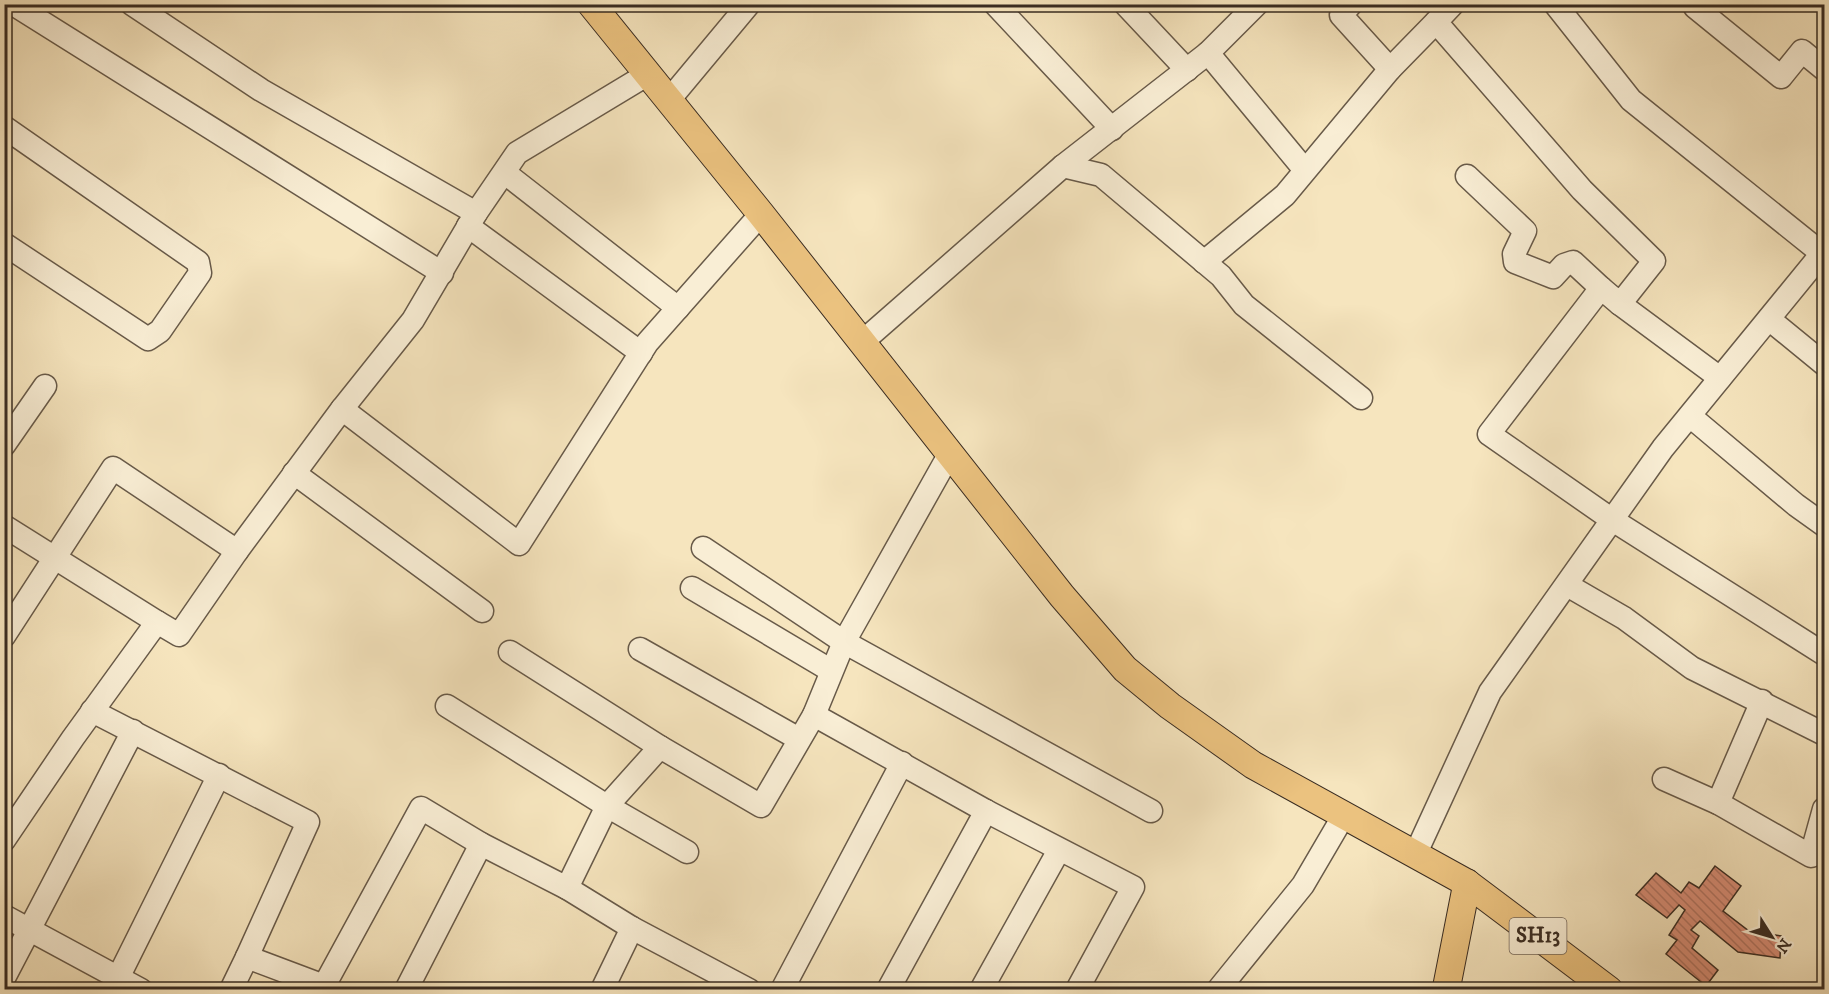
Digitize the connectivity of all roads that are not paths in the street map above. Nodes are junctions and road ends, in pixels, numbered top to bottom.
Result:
1 (12, 4) edge
2 (132, 4) edge
3 (591, 4) edge
4 (748, 4) edge
5 (996, 4) edge
6 (1125, 4) edge
7 (1351, 4) edge
8 (1453, 4) edge
9 (1555, 4) edge
10 (1253, 6) edge
11 (1695, 7) dead end
12 (1436, 22) junction
13 (1208, 53) junction
14 (1390, 69) junction
15 (1824, 69) edge
16 (1187, 70) junction
17 (648, 74) junction
18 (669, 100) junction
19 (4, 128) edge
20 (1112, 129) junction
21 (1063, 166) junction
22 (1304, 169) junction
23 (505, 173) junction
24 (1467, 176) dead end
25 (760, 214) junction
26 (472, 220) junction
27 (4, 244) edge
28 (1824, 253) edge
29 (1204, 262) junction
30 (442, 273) junction
31 (1601, 288) junction
32 (1620, 304) junction
33 (678, 308) junction
34 (1769, 319) junction
35 (861, 343) junction
36 (641, 353) junction
37 (1824, 364) edge
38 (1720, 378) junction
39 (45, 386) dead end
40 (1361, 398) dead end
41 (342, 409) junction
42 (1690, 416) junction
43 (4, 445) edge
44 (949, 455) junction
45 (294, 473) junction
46 (1611, 519) junction
47 (1824, 525) edge
48 (4, 526) edge
49 (704, 548) dead end
50 (237, 550) junction
51 (56, 557) junction
52 (1568, 585) junction
53 (692, 588) dead end
54 (482, 611) dead end
55 (157, 622) junction
56 (4, 636) edge
57 (844, 642) junction
58 (640, 649) dead end
59 (510, 652) dead end
60 (1824, 654) edge
61 (830, 670) junction
62 (1762, 701) junction
63 (447, 706) dead end
64 (92, 711) junction
65 (814, 715) junction
66 (133, 731) junction
67 (1824, 734) edge
68 (799, 739) junction
69 (660, 747) junction
70 (902, 763) junction
71 (219, 775) junction
72 (1664, 779) dead end
73 (1718, 803) junction
74 (607, 806) junction
75 (1824, 808) edge
76 (1151, 811) dead end
77 (986, 812) junction
78 (1344, 815) junction
79 (4, 840) edge
80 (481, 844) junction
81 (1059, 850) junction
82 (687, 852) dead end
83 (1415, 855) junction
84 (1467, 883) junction
85 (567, 888) junction
86 (4, 916) edge
87 (632, 928) junction
88 (29, 930) junction
89 (248, 957) junction
90 (4, 978) edge
91 (114, 984) edge
92 (327, 988) edge
93 (141, 990) edge
94 (231, 990) edge
95 (406, 990) edge
96 (602, 990) edge
97 (749, 990) edge
98 (782, 990) edge
99 (888, 990) edge
100 (981, 990) edge
101 (1077, 990) edge
102 (1218, 990) edge
103 (1446, 990) edge
104 (1609, 990) edge

1 - 30 street
2 - 26 street
3 - 17 main road
4 - 18 street
5 - 20 street
6 - 16 street
7 - 14 street
8 - 12 street
9 - 28 street
10 - 13 street
11 - 15 street
12 - 14 street
12 - 32 street
13 - 16 street
13 - 22 street
14 - 22 street
16 - 20 street
17 - 18 main road
17 - 23 street
18 - 25 main road
19 - 27 street
20 - 21 street
21 - 29 street
21 - 35 street
22 - 29 street
23 - 26 street
23 - 33 street
24 - 31 street
25 - 33 street
25 - 35 main road
26 - 30 street
26 - 36 street
28 - 34 street
29 - 40 street
30 - 41 street
31 - 32 street
31 - 46 street
32 - 38 street
33 - 36 street
34 - 37 street
34 - 38 street
35 - 44 main road
36 - 41 street
38 - 42 street
39 - 43 street
41 - 45 street
42 - 46 street
42 - 47 street
44 - 57 street
44 - 78 main road
45 - 50 street
45 - 54 street
46 - 52 street
46 - 60 street
48 - 51 street
49 - 57 street
50 - 51 street
50 - 55 street
51 - 55 street
51 - 56 street
52 - 62 street
52 - 83 street
53 - 61 street
55 - 64 street
57 - 61 street
57 - 76 street
58 - 68 street
59 - 69 street
61 - 65 street
62 - 67 street
62 - 73 street
63 - 74 street
64 - 66 street
64 - 79 street
65 - 68 street
65 - 70 street
66 - 71 street
66 - 88 street
68 - 69 street
69 - 74 street
70 - 77 street
70 - 98 street
71 - 89 street
71 - 91 street
72 - 73 street
73 - 75 street
74 - 82 street
74 - 85 street
77 - 81 street
77 - 99 street
78 - 83 main road
78 - 102 street
80 - 85 street
80 - 92 street
80 - 95 street
81 - 100 street
81 - 101 street
83 - 84 main road
84 - 103 main road
84 - 104 main road, SH13
85 - 87 street
86 - 88 street
87 - 96 street
87 - 97 street
88 - 90 street
88 - 91 street
89 - 92 street
89 - 94 street
91 - 93 street

